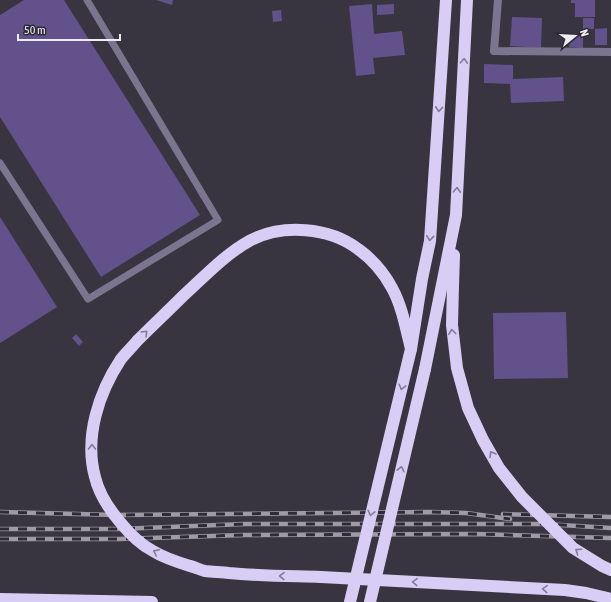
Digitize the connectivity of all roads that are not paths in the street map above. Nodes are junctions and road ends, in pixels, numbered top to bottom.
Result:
1 (87, 0) edge
2 (446, 0) edge
3 (467, 0) edge
4 (498, 0) edge
5 (611, 52) edge
6 (0, 164) edge
7 (448, 285) junction
8 (411, 349) junction
9 (611, 570) edge
10 (0, 599) edge
11 (611, 599) edge
12 (152, 602) edge
13 (350, 602) edge
14 (370, 602) edge

1 - 6 lane
2 -> 8 highway
7 -> 3 highway
4 - 5 street
9 -> 7 highway, bridge
14 -> 7 highway, bridge
11 -> 8 highway, bridge
8 -> 13 highway, bridge
10 - 12 highway

